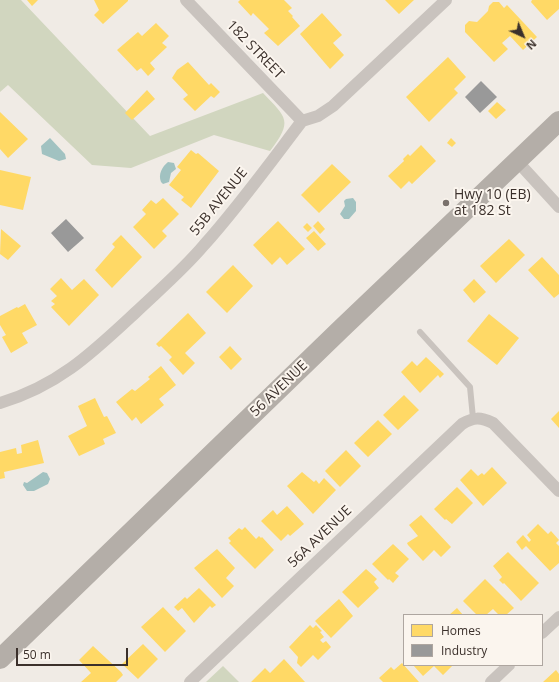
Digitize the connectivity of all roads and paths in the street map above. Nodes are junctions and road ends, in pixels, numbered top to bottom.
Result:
1 (186, 0) edge
2 (446, 0) edge
3 (302, 121) junction
4 (559, 121) edge
5 (517, 161) junction
6 (559, 207) edge
7 (420, 332) dead end
8 (0, 403) edge
9 (473, 418) junction
10 (559, 491) edge
11 (557, 623) edge
12 (543, 632) edge
13 (0, 658) edge
14 (508, 666) edge
15 (190, 682) edge
16 (491, 682) edge

1 - 3 street, 182 STREET
2 - 3 street
3 - 8 street, 55B AVENUE
4 - 5 highway, 56 AVENUE
5 - 6 street
5 - 13 highway, 56 AVENUE
7 - 9 lane
9 - 10 street
9 - 15 street, 56A AVENUE
11 - 12 street
14 - 16 street

